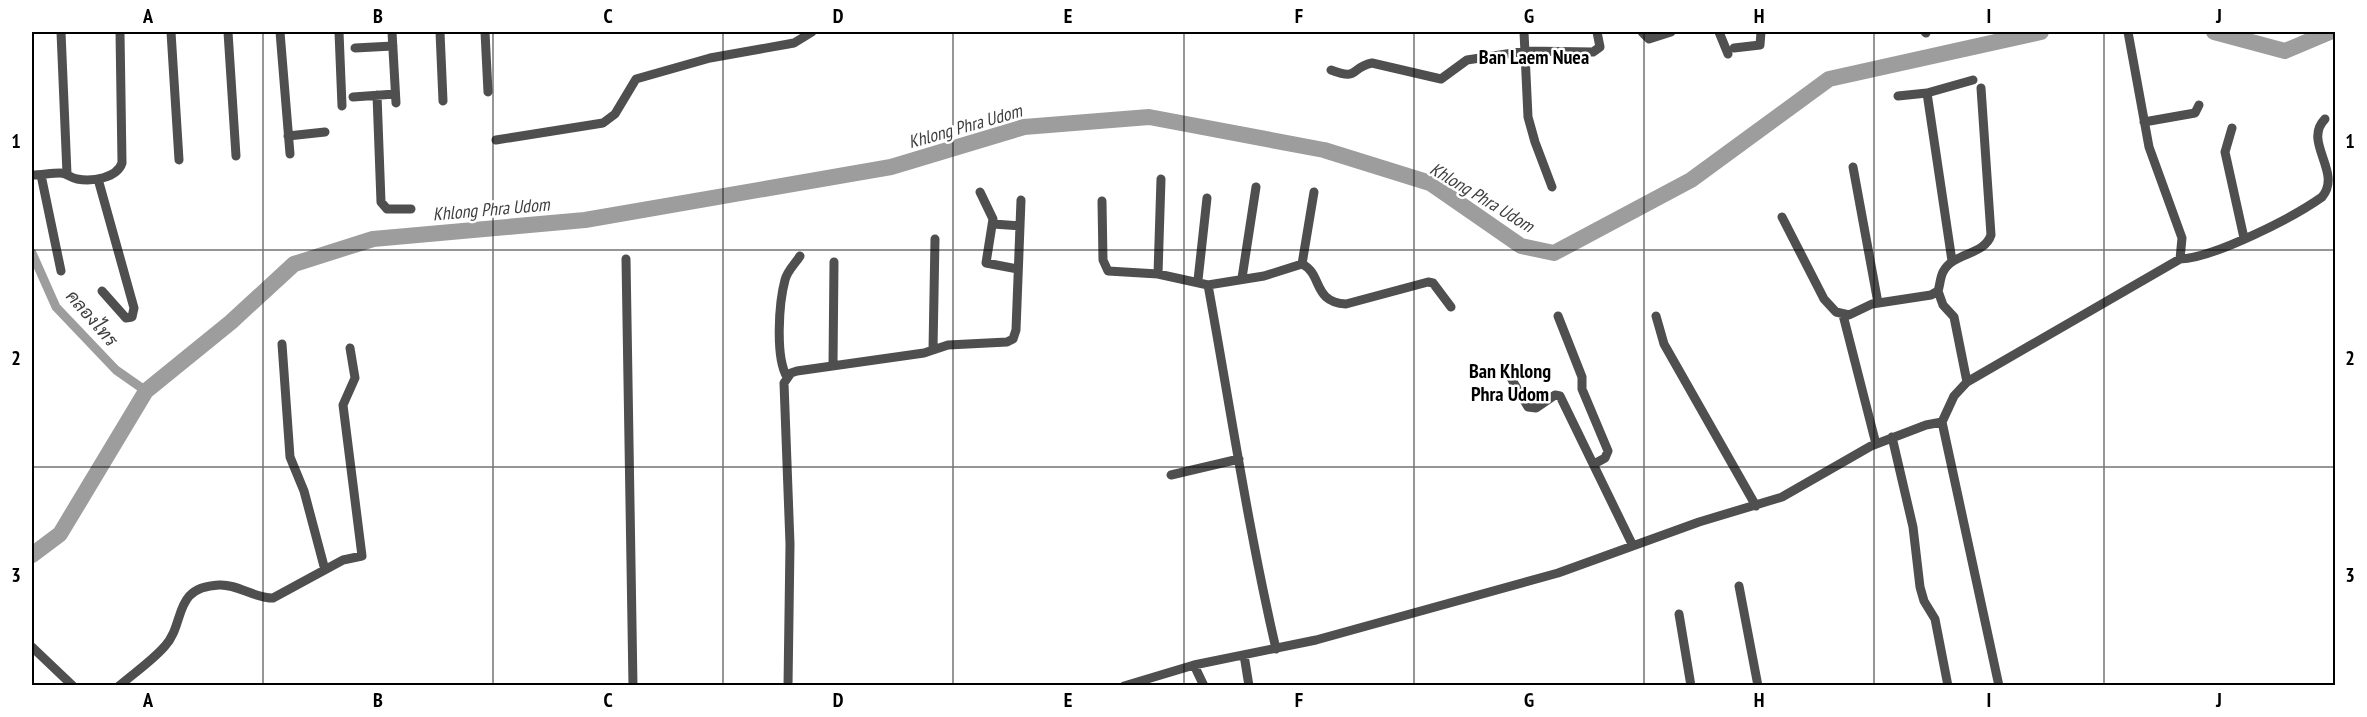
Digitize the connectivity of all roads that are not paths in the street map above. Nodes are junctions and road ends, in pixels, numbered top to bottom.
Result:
1 (61, 32) edge
2 (120, 32) edge
3 (171, 32) edge
4 (228, 32) edge
5 (280, 32) edge
6 (339, 32) edge
7 (392, 32) edge
8 (440, 32) edge
9 (485, 32) edge
10 (812, 32) edge
11 (1524, 32) edge
12 (1597, 32) edge
13 (1642, 32) edge
14 (1671, 32) edge
15 (1719, 32) edge
16 (1761, 32) edge
17 (2128, 32) edge
18 (393, 46) junction
19 (355, 48) dead end
20 (1526, 51) junction
21 (1331, 70) dead end
22 (1973, 80) dead end
23 (1981, 88) dead end
24 (488, 92) dead end
25 (1927, 93) junction
26 (377, 95) junction
27 (1898, 96) dead end
28 (353, 97) dead end
29 (443, 101) dead end
30 (2199, 105) dead end
31 (342, 106) dead end
32 (2325, 119) dead end
33 (2144, 122) junction
34 (2232, 128) dead end
35 (325, 132) dead end
36 (288, 136) junction
37 (496, 140) dead end
38 (290, 154) dead end
39 (236, 156) dead end
40 (179, 160) dead end
41 (1853, 167) dead end
42 (67, 174) junction
43 (36, 175) edge
44 (98, 179) junction
45 (1161, 179) dead end
46 (1256, 187) dead end
47 (1552, 187) dead end
48 (980, 192) dead end
49 (1314, 192) dead end
50 (1207, 198) dead end
51 (1021, 200) dead end
52 (1102, 201) dead end
53 (411, 208) dead end
54 (1782, 217) dead end
55 (993, 224) junction
56 (1020, 226) junction
57 (2244, 238) junction
58 (935, 239) dead end
59 (800, 256) dead end
60 (626, 259) dead end
61 (2180, 259) junction
62 (1952, 261) junction
63 (834, 262) dead end
64 (1302, 264) junction
65 (1018, 269) junction
66 (61, 271) dead end
67 (1158, 274) junction
68 (1242, 278) junction
69 (1203, 283) junction
70 (102, 291) dead end
71 (1938, 291) junction
72 (1878, 303) junction
73 (1451, 307) dead end
74 (1843, 315) junction
75 (1558, 316) dead end
76 (1656, 316) dead end
77 (282, 344) dead end
78 (350, 348) dead end
79 (933, 350) junction
80 (833, 364) junction
81 (1508, 373) dead end
82 (787, 377) junction
83 (1967, 382) junction
84 (1942, 422) junction
85 (1892, 438) junction
86 (1876, 444) junction
87 (1239, 459) junction
88 (1594, 464) junction
89 (1171, 475) dead end
90 (1756, 506) junction
91 (1633, 546) junction
92 (325, 570) junction
93 (1739, 586) dead end
94 (1679, 614) dead end
95 (32, 647) edge
96 (1276, 649) junction
97 (1244, 655) junction
98 (1194, 665) junction
99 (73, 686) edge
100 (119, 686) edge
101 (633, 686) edge
102 (788, 686) edge
103 (1124, 686) edge
104 (1204, 686) edge
105 (1249, 686) edge
106 (1691, 686) edge
107 (1758, 686) edge
108 (1948, 686) edge
109 (1999, 686) edge

1 - 42 street
2 - 44 street
3 - 40 street
4 - 39 street
5 - 36 street
6 - 31 street
7 - 18 street
8 - 29 street
9 - 24 street
10 - 37 street
11 - 20 street
12 - 20 street
13 - 14 street
15 - 16 street
17 - 33 street
18 - 19 street
18 - 26 street
20 - 21 street
20 - 47 street
22 - 25 street
23 - 62 street
25 - 27 street
25 - 62 street
26 - 28 street
26 - 53 street
30 - 33 street
32 - 57 street
33 - 61 street
34 - 57 street
35 - 36 street
36 - 38 street
41 - 72 street
42 - 43 street
42 - 44 street
43 - 66 street
44 - 70 street
45 - 67 street
46 - 68 street
48 - 55 street
49 - 64 street
50 - 69 street
51 - 56 street
52 - 67 street
54 - 74 street
55 - 56 street
55 - 65 street
56 - 65 street
57 - 61 street
58 - 79 street
59 - 82 street
60 - 101 street
61 - 83 street
62 - 71 street
63 - 80 street
64 - 68 street
64 - 73 street
65 - 79 street
67 - 69 street
68 - 69 street
69 - 87 street
71 - 72 street
71 - 83 street
72 - 74 street
74 - 86 street
75 - 88 street
76 - 90 street
77 - 92 street
78 - 92 street
79 - 80 street
80 - 82 street
81 - 88 street
82 - 102 street
83 - 84 street
84 - 85 street
84 - 109 street
85 - 86 street
85 - 108 street
86 - 90 street
87 - 89 street
87 - 96 street
88 - 91 street
90 - 91 street
91 - 96 street
92 - 100 street
93 - 107 street
94 - 106 street
95 - 99 street
96 - 97 street
97 - 98 street
97 - 105 street
98 - 103 street
98 - 104 street

